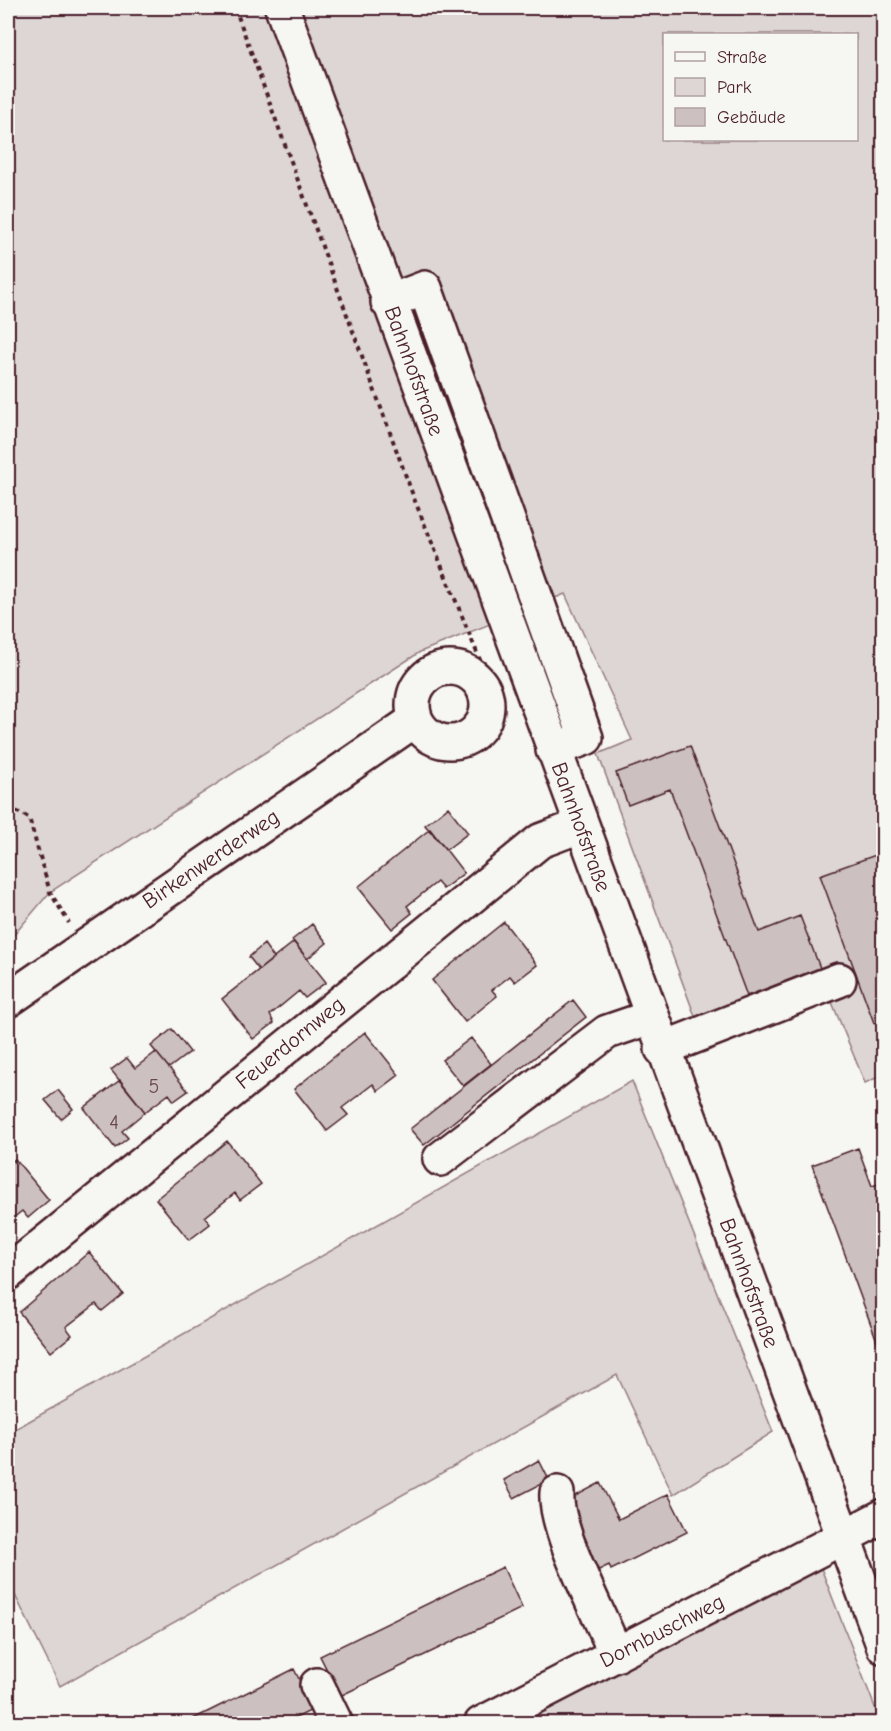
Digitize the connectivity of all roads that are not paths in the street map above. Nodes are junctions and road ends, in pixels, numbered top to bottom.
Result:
1 (282, 8) edge
2 (388, 302) junction
3 (526, 674) junction
4 (488, 688) junction
5 (415, 720) junction
6 (553, 750) junction
7 (580, 826) junction
8 (839, 980) dead end
9 (8, 1000) edge
10 (651, 1017) junction
11 (662, 1049) junction
12 (441, 1159) dead end
13 (8, 1273) edge
14 (557, 1493) dead end
15 (884, 1516) edge
16 (842, 1537) junction
17 (884, 1647) edge
18 (616, 1655) junction
19 (317, 1685) dead end
20 (336, 1724) edge
21 (481, 1724) edge

1 - 2 street, Bahnhofstraße
2 - 3 street, Bahnhofstraße
2 - 6 street
3 - 4 street
3 - 6 street, Bahnhofstraße
4 - 5 street
4 - 5 street
5 - 9 street, Birkenwerderweg
6 - 7 street, Bahnhofstraße
7 - 10 street, Bahnhofstraße
7 - 13 street, Feuerdornweg
8 - 11 street
10 - 11 street, Bahnhofstraße
10 - 12 street
11 - 16 street, Bahnhofstraße
14 - 18 street
15 - 16 street, Dornbuschweg
16 - 17 street, Bahnhofstraße
16 - 18 street, Dornbuschweg
18 - 21 street, Dornbuschweg
19 - 20 street

